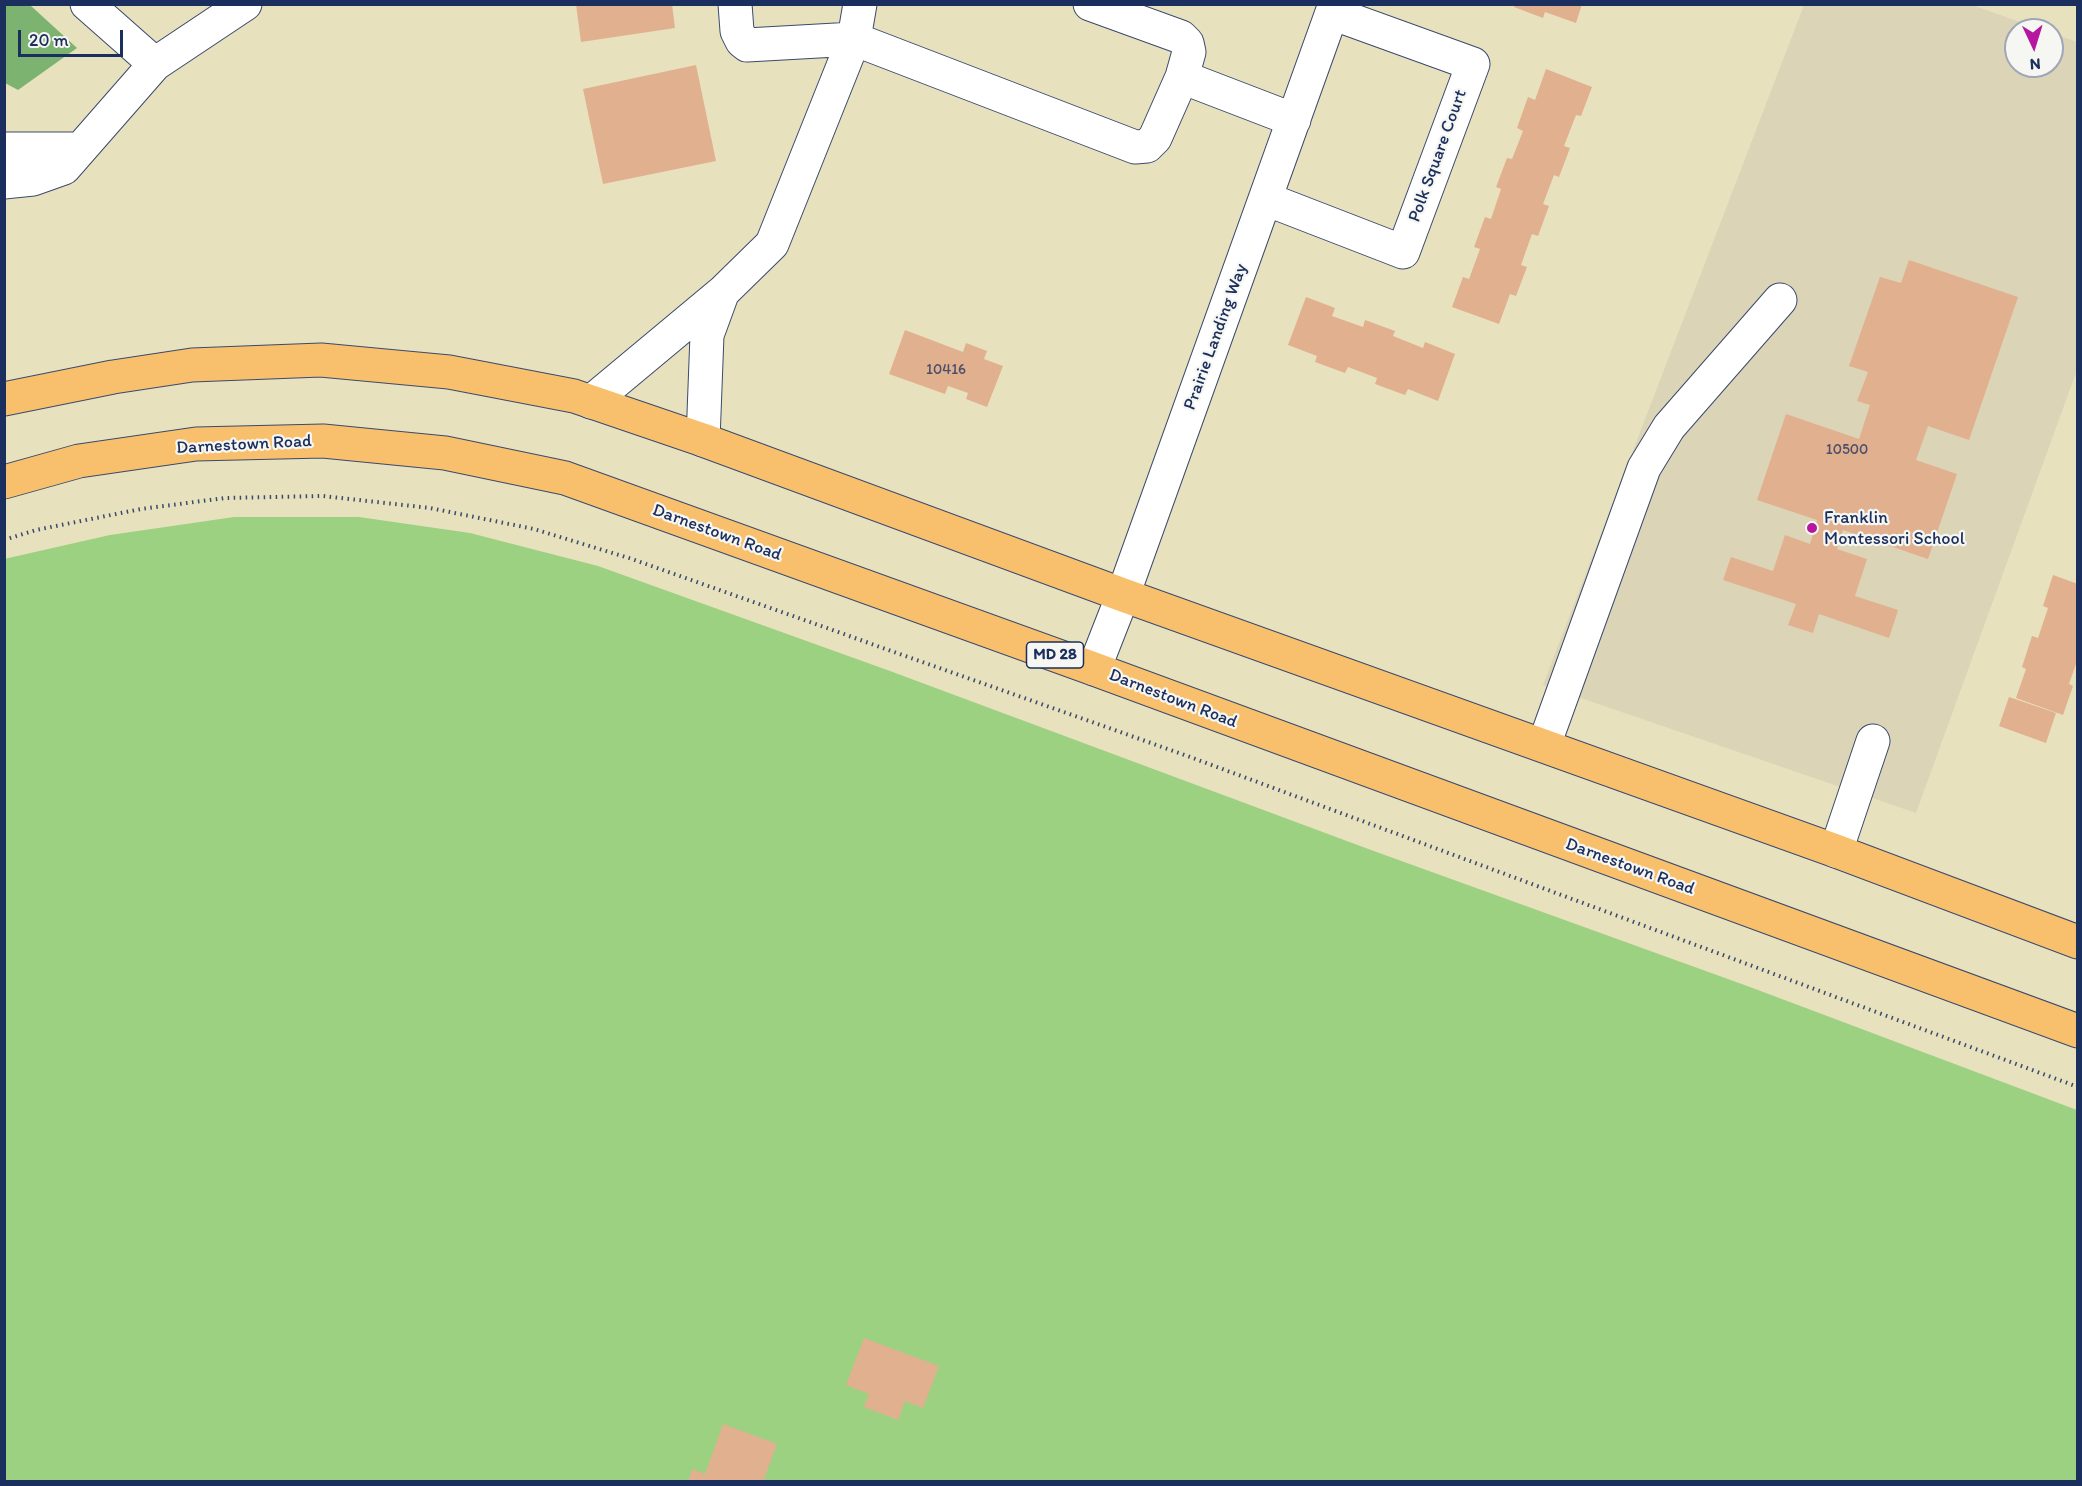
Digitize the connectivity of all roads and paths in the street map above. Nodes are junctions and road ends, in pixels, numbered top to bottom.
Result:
1 (87, 4) edge
2 (245, 4) edge
3 (735, 4) edge
4 (860, 4) edge
5 (1090, 4) edge
6 (1333, 9) edge
7 (854, 39) junction
8 (155, 64) junction
9 (1182, 77) junction
10 (1294, 120) junction
11 (4, 149) edge
12 (80, 149) junction
13 (4, 182) edge
14 (1266, 199) junction
15 (723, 292) junction
16 (1780, 300) dead end
17 (4, 399) edge
18 (591, 402) junction
19 (703, 440) junction
20 (4, 482) edge
21 (4, 540) edge
22 (1123, 595) junction
23 (1094, 669) junction
24 (1873, 741) dead end
25 (1544, 745) junction
26 (1836, 851) junction
27 (2078, 942) edge
28 (2078, 1031) edge
29 (2078, 1087) edge

1 - 8 street
2 - 8 street
3 - 7 street
4 - 7 street
5 - 9 street
6 - 10 street, Prairie Landing Way
6 - 14 street, Polk Square Court
7 - 9 street
7 - 15 street
8 - 12 street
9 - 10 street
10 - 14 street, Prairie Landing Way
11 - 12 street
12 - 13 street
14 - 22 street, Prairie Landing Way
15 - 18 street
15 - 19 street
16 - 25 street
17 - 18 main road
18 - 19 main road
19 - 22 main road
20 - 23 main road, Darnestown Road / MD 28
21 - 29 path
22 - 23 street, Prairie Landing Way
22 - 25 main road
23 - 28 main road, Darnestown Road / MD 28
24 - 26 street
25 - 26 main road
26 - 27 main road

